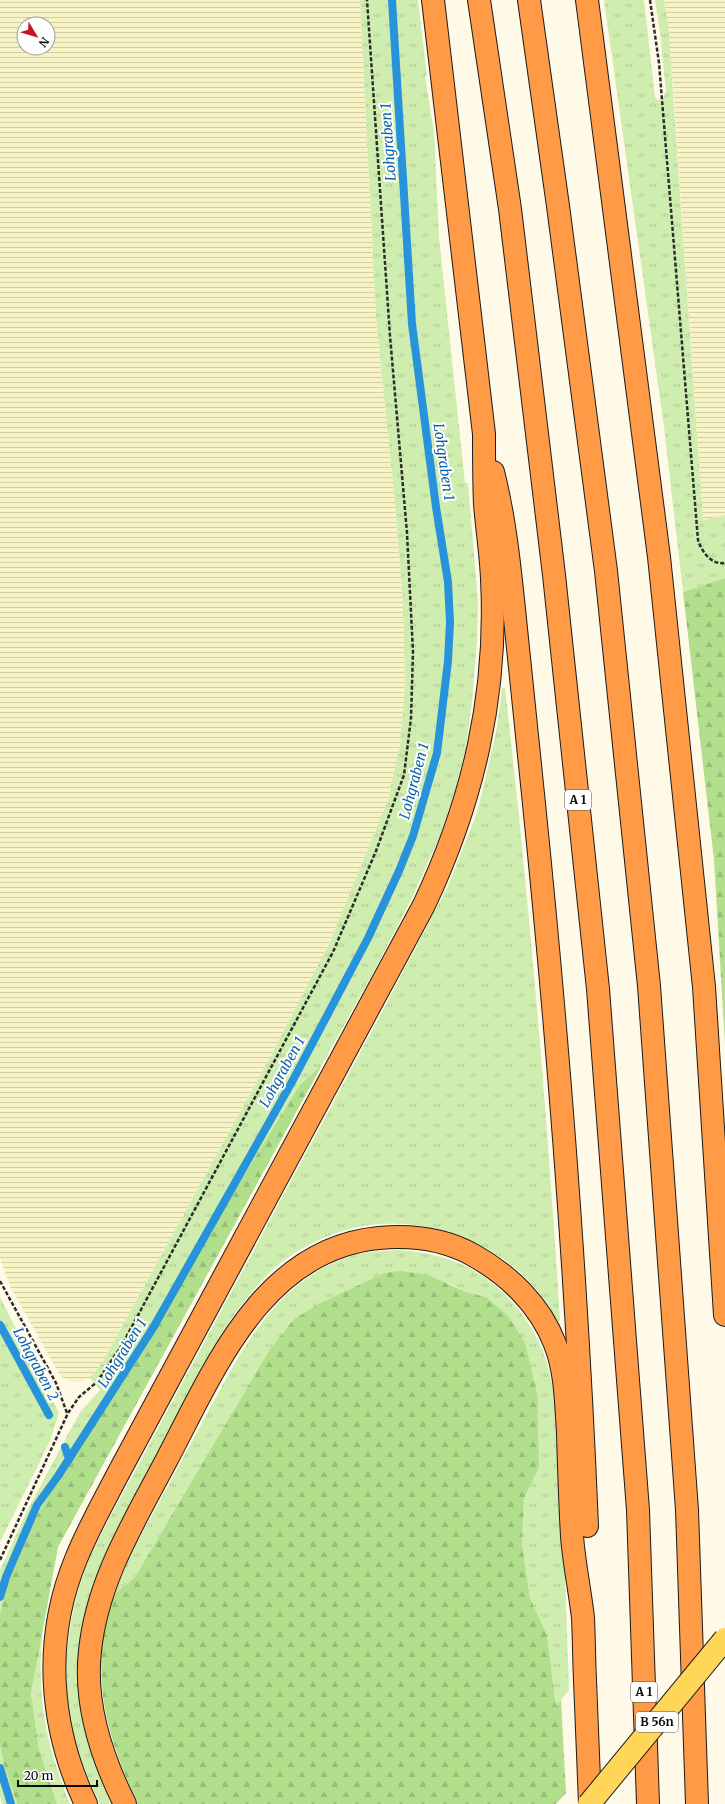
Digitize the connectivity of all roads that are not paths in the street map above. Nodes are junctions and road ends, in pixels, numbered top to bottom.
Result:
1 (433, 0) edge
2 (479, 0) edge
3 (529, 0) edge
4 (587, 0) edge
5 (484, 434) junction
6 (725, 1315) edge
7 (583, 1619) junction
8 (725, 1639) edge
9 (86, 1804) edge
10 (124, 1804) edge
11 (590, 1804) edge
12 (648, 1804) edge
13 (697, 1804) edge

1 - 5 highway
2 - 12 highway, A 1
3 - 13 highway
4 - 6 highway
5 - 7 highway
5 - 9 highway
7 - 10 highway
7 - 11 highway
8 - 11 main road, B 56n, bridge

